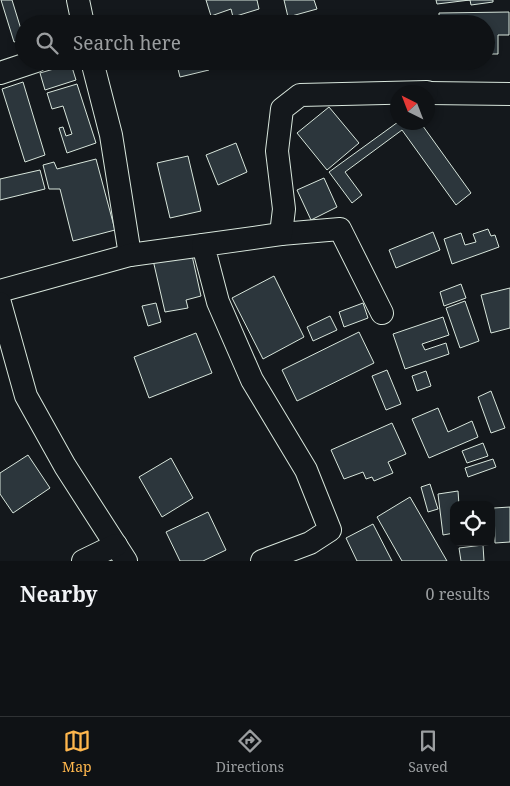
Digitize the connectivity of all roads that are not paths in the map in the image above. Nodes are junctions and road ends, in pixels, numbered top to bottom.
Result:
1 (78, 0) edge
2 (81, 15) edge
3 (15, 68) edge
4 (94, 70) edge
5 (0, 73) edge
6 (435, 92) edge
7 (390, 93) edge
8 (510, 94) edge
9 (281, 234) junction
10 (203, 245) junction
11 (130, 255) junction
12 (0, 291) edge
13 (0, 303) edge
14 (382, 313) dead end
15 (121, 553) edge
16 (83, 561) edge
17 (262, 561) edge

1 - 2 street
3 - 5 street
4 - 11 street
6 - 8 street
7 - 9 street
9 - 10 street
9 - 14 street
10 - 11 street
10 - 17 street
11 - 12 street
13 - 15 street
15 - 16 street

